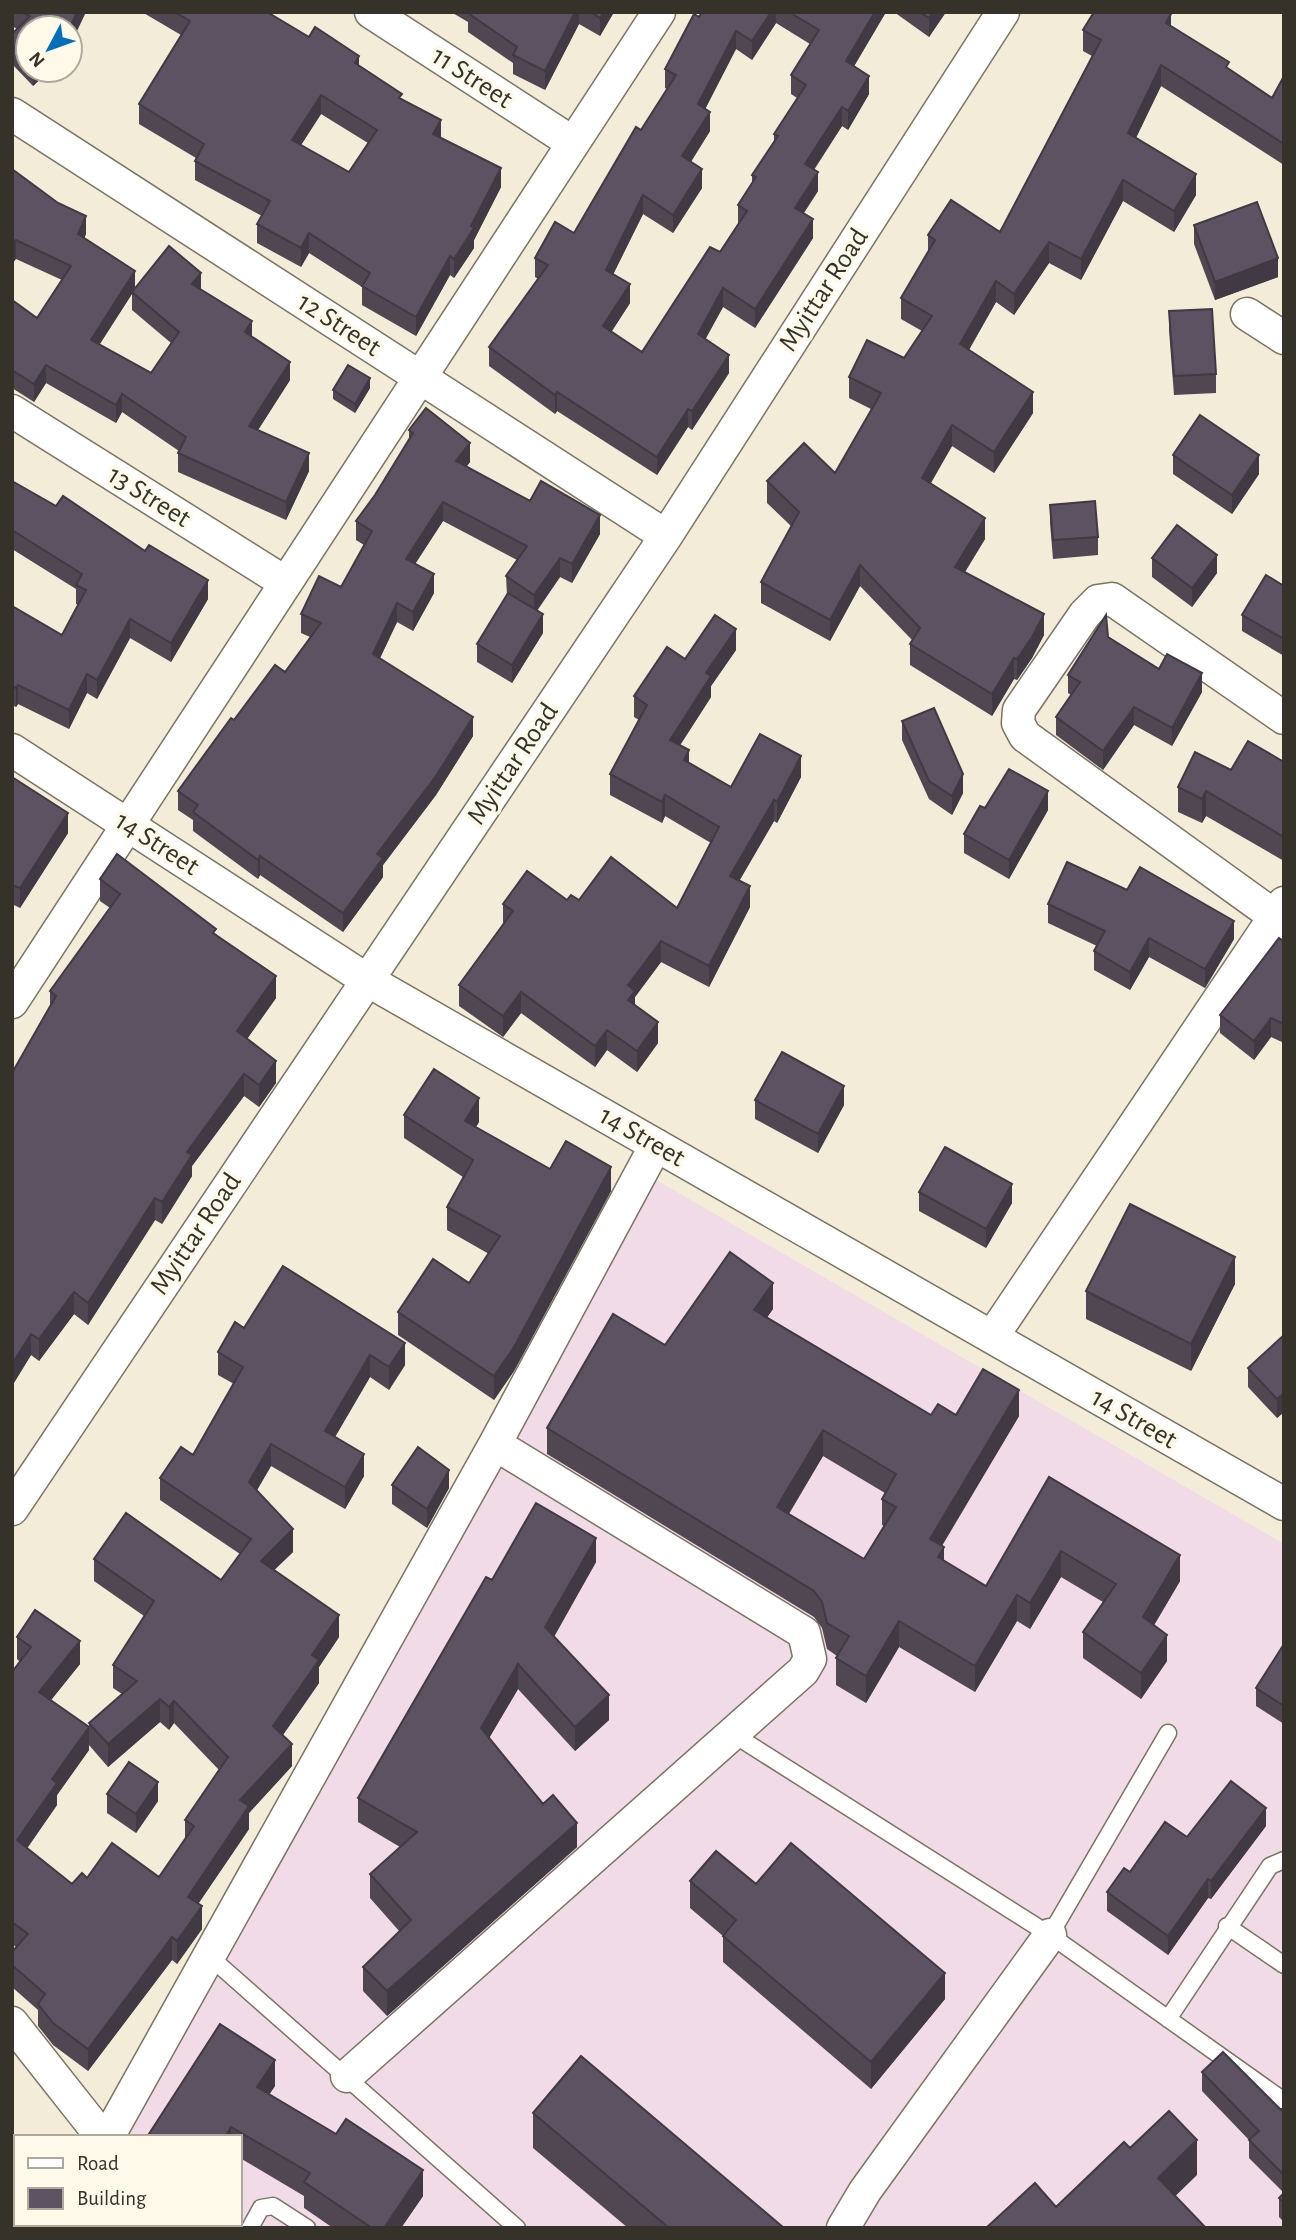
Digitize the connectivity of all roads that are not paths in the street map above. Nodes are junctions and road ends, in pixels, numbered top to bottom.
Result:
1 (372, 12) edge
2 (659, 12) edge
3 (1003, 12) edge
4 (12, 114) edge
5 (573, 143) junction
6 (1247, 314) dead end
7 (1284, 338) edge
8 (421, 377) junction
9 (12, 411) edge
10 (666, 536) junction
11 (286, 583) junction
12 (1284, 718) edge
13 (12, 750) edge
14 (128, 825) junction
15 (1281, 914) edge
16 (367, 980) junction
17 (12, 1002) edge
18 (656, 1145) junction
19 (992, 1337) junction
20 (495, 1444) junction
21 (1284, 1504) edge
22 (12, 1509) edge
23 (1168, 1733) dead end
24 (733, 1734) junction
25 (1284, 1860) edge
26 (1227, 1926) junction
27 (1050, 1935) junction
28 (209, 1956) junction
29 (1284, 1965) edge
30 (1168, 2019) junction
31 (12, 2023) edge
32 (347, 2076) junction
33 (1284, 2101) edge
34 (100, 2135) edge
35 (109, 2135) edge
36 (250, 2228) edge
37 (307, 2228) edge
38 (517, 2228) edge
39 (843, 2228) edge

1 - 5 street, 11 Street
2 - 5 street
3 - 10 street, Myittar Road
4 - 8 street, 12 Street
5 - 8 street
6 - 7 street
8 - 10 street, 12 Street
8 - 11 street
9 - 11 street, 13 Street
10 - 16 street, Myittar Road
11 - 14 street
12 - 15 street
13 - 14 street, 14 Street
14 - 16 street, 14 Street
14 - 17 street
15 - 19 street
16 - 18 street, 14 Street
16 - 22 street, Myittar Road
18 - 19 street, 14 Street
18 - 20 street
19 - 21 street, 14 Street
20 - 24 street
20 - 28 street
23 - 27 lane
24 - 27 lane
24 - 32 street
25 - 26 lane
26 - 29 lane
26 - 30 lane
27 - 30 lane
27 - 39 street
28 - 32 lane
28 - 35 street
30 - 33 lane
31 - 34 street
32 - 38 lane
36 - 37 lane

